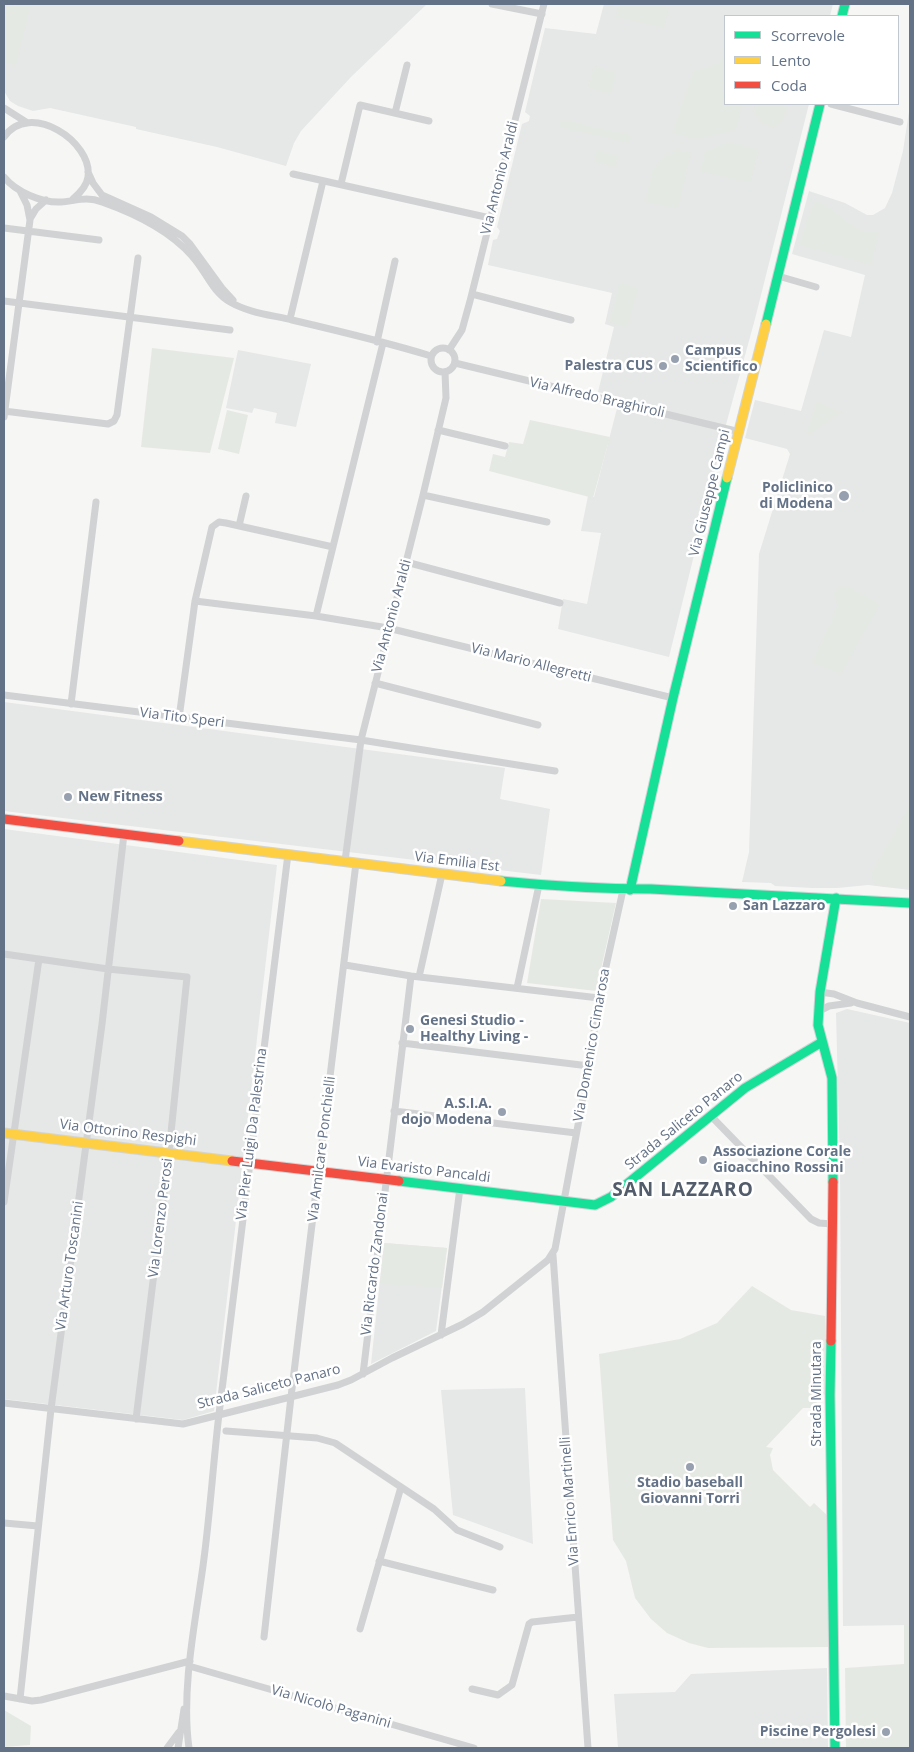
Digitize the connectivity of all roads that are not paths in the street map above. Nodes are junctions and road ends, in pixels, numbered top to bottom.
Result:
1 (492, 4) edge
2 (544, 4) edge
3 (542, 14) junction
4 (407, 65) dead end
5 (820, 105) edge
6 (835, 105) edge
7 (4, 108) edge
8 (396, 113) junction
9 (429, 121) dead end
10 (26, 122) junction
11 (900, 122) dead end
12 (4, 137) edge
13 (88, 172) junction
14 (293, 174) dead end
15 (4, 177) edge
16 (323, 180) junction
17 (341, 184) junction
18 (20, 190) junction
19 (73, 199) junction
20 (46, 200) junction
21 (490, 218) junction
22 (30, 220) junction
23 (4, 228) edge
24 (28, 231) junction
25 (99, 240) dead end
26 (138, 258) dead end
27 (395, 261) dead end
28 (778, 276) junction
29 (816, 287) dead end
30 (472, 294) junction
31 (4, 301) edge
32 (18, 303) junction
33 (241, 307) junction
34 (130, 317) junction
35 (290, 319) junction
36 (571, 320) dead end
37 (230, 330) dead end
38 (380, 342) junction
39 (449, 350) junction
40 (431, 356) junction
41 (455, 363) junction
42 (445, 372) junction
43 (4, 413) edge
44 (438, 430) junction
45 (740, 432) junction
46 (506, 446) dead end
47 (423, 495) junction
48 (246, 496) dead end
49 (96, 502) dead end
50 (547, 522) dead end
51 (239, 526) junction
52 (333, 547) junction
53 (406, 562) junction
54 (195, 601) junction
55 (560, 602) dead end
56 (316, 616) junction
57 (388, 628) junction
58 (374, 683) junction
59 (4, 695) edge
60 (673, 698) junction
61 (71, 704) junction
62 (179, 718) junction
63 (538, 725) dead end
64 (361, 740) junction
65 (555, 771) dead end
66 (4, 818) edge
67 (124, 834) junction
68 (288, 854) junction
69 (345, 861) junction
70 (356, 862) junction
71 (442, 874) junction
72 (539, 885) junction
73 (627, 890) junction
74 (836, 898) junction
75 (910, 903) edge
76 (4, 954) edge
77 (39, 959) junction
78 (345, 965) junction
79 (108, 969) junction
80 (415, 976) junction
81 (517, 988) junction
82 (820, 992) junction
83 (599, 998) junction
84 (857, 1003) junction
85 (819, 1011) junction
86 (910, 1017) edge
87 (822, 1042) junction
88 (402, 1043) junction
89 (589, 1066) junction
90 (394, 1111) junction
91 (710, 1115) junction
92 (8, 1133) edge
93 (576, 1133) junction
94 (87, 1142) junction
95 (169, 1152) junction
96 (249, 1161) junction
97 (319, 1170) junction
98 (385, 1179) junction
99 (460, 1188) junction
100 (4, 1202) edge
101 (563, 1202) junction
102 (595, 1205) joint
103 (832, 1224) junction
104 (553, 1255) junction
105 (441, 1334) junction
106 (363, 1374) junction
107 (291, 1397) junction
108 (4, 1403) edge
109 (51, 1409) junction
110 (219, 1414) junction
111 (136, 1419) junction
112 (226, 1431) dead end
113 (287, 1435) junction
114 (401, 1487) junction
115 (4, 1523) edge
116 (38, 1526) junction
117 (500, 1547) dead end
118 (378, 1561) junction
119 (493, 1590) dead end
120 (578, 1617) junction
121 (360, 1629) dead end
122 (264, 1637) dead end
123 (190, 1664) junction
124 (188, 1689) junction
125 (472, 1689) dead end
126 (4, 1696) edge
127 (20, 1699) junction
128 (180, 1730) junction
129 (167, 1748) edge
130 (178, 1748) edge
131 (189, 1748) edge
132 (474, 1748) edge
133 (588, 1748) edge
134 (835, 1748) edge

1 - 3 street
2 - 3 street, Via Antonio Araldi
3 - 21 street, Via Antonio Araldi
4 - 8 street
5 - 28 street, Via Giuseppe Campi
6 - 11 street
7 - 10 street
8 - 9 street
8 - 17 street
10 - 12 street
10 - 13 street
13 - 19 street
13 - 33 street
14 - 16 street
15 - 18 street
16 - 17 street
16 - 35 street
17 - 21 street
18 - 20 street
18 - 22 street
19 - 20 street
19 - 33 street
20 - 22 street
21 - 30 street, Via Antonio Araldi
22 - 24 street
23 - 24 street
24 - 25 street
24 - 32 street
26 - 34 street
27 - 38 street
28 - 29 street
28 - 45 street, Via Giuseppe Campi
30 - 36 street
30 - 39 street, Via Antonio Araldi
31 - 32 street
32 - 34 street
32 - 43 street
33 - 35 street
34 - 37 street
34 - 43 street
35 - 38 street
38 - 40 street
38 - 52 street
39 - 40 street
39 - 41 street
40 - 42 street
41 - 42 street
41 - 45 street, Via Alfredo Braghiroli
42 - 44 street, Via Antonio Araldi
44 - 46 street
44 - 47 street, Via Antonio Araldi
45 - 60 street, Via Giuseppe Campi
47 - 50 street
47 - 53 street, Via Antonio Araldi
48 - 51 street
49 - 61 street
51 - 52 street
51 - 54 street
52 - 56 street
53 - 55 street
53 - 57 street, Via Antonio Araldi
54 - 56 street, Via Mario Allegretti
54 - 62 street
56 - 57 street, Via Mario Allegretti
57 - 58 street, Via Antonio Araldi
57 - 60 street, Via Mario Allegretti
58 - 63 street
58 - 64 street, Via Antonio Araldi
59 - 61 street, Via Tito Speri
60 - 73 street, Via Giuseppe Campi
61 - 62 street, Via Tito Speri
62 - 64 street, Via Tito Speri
64 - 65 street, Via Tito Speri
64 - 69 street, Via Antonio Araldi
66 - 67 street, Via Emilia Est
67 - 68 street, Via Emilia Est
67 - 79 street, Via Arturo Toscanini
68 - 69 street, Via Emilia Est
68 - 96 street, Via Pier Luigi Da Palestrina
69 - 70 street, Via Emilia Est
70 - 71 street, Via Emilia Est
70 - 78 street, Via Amilcare Ponchielli
71 - 72 street, Via Emilia Est
71 - 80 street, Via Riccardo Zandonai
72 - 73 street, Via Emilia Est
72 - 81 street
73 - 74 street, Via Emilia Est
73 - 83 street, Via Domenico Cimarosa
74 - 75 street, Via Emilia Est
74 - 82 street
76 - 77 street
77 - 79 street
77 - 92 street
78 - 80 street
78 - 97 street, Via Amilcare Ponchielli
79 - 94 street, Via Arturo Toscanini
79 - 95 street, Via Lorenzo Perosi
80 - 81 street
80 - 88 street, Via Riccardo Zandonai
81 - 83 street
82 - 84 street
82 - 85 street
83 - 89 street, Via Domenico Cimarosa
84 - 85 street
84 - 86 street
85 - 87 street
87 - 91 street, Strada Saliceto Panaro
87 - 103 street, Strada Minutara
88 - 89 street
88 - 90 street, Via Riccardo Zandonai
89 - 93 street, Via Domenico Cimarosa
90 - 93 street
90 - 98 street, Via Riccardo Zandonai
91 - 102 street, Strada Saliceto Panaro
91 - 103 street
92 - 94 street, Via Ottorino Respighi
92 - 100 street
93 - 101 street, Via Domenico Cimarosa
94 - 95 street, Via Ottorino Respighi
94 - 109 street, Via Arturo Toscanini
95 - 96 street, Via Ottorino Respighi
95 - 111 street, Via Lorenzo Perosi
96 - 97 street, Via Evaristo Pancaldi
96 - 110 street, Via Pier Luigi Da Palestrina
97 - 98 street, Via Evaristo Pancaldi
97 - 107 street, Via Amilcare Ponchielli
98 - 99 street, Via Evaristo Pancaldi
98 - 106 street, Via Riccardo Zandonai
99 - 101 street, Via Evaristo Pancaldi
99 - 105 street
101 - 102 street, Via Evaristo Pancaldi
101 - 104 street
103 - 134 street, Strada Minutara
104 - 105 street, Strada Saliceto Panaro
104 - 120 street, Via Enrico Martinelli
105 - 106 street, Strada Saliceto Panaro
106 - 107 street, Strada Saliceto Panaro
107 - 110 street, Strada Saliceto Panaro
107 - 113 street, Via Amilcare Ponchielli
108 - 109 street, Strada Saliceto Panaro
109 - 111 street, Strada Saliceto Panaro
109 - 116 street, Via Arturo Toscanini
110 - 111 street, Strada Saliceto Panaro
110 - 123 street, Via Pier Luigi Da Palestrina
112 - 113 street
113 - 114 street
113 - 122 street, Via Amilcare Ponchielli
114 - 117 street
114 - 118 street
115 - 116 street
116 - 127 street, Via Arturo Toscanini
118 - 119 street
118 - 121 street
120 - 125 street
120 - 133 street, Via Enrico Martinelli
123 - 124 street, Via Pier Luigi Da Palestrina
123 - 127 street
123 - 132 street, Via Nicolò Paganini
124 - 128 street
124 - 131 street
126 - 127 street
128 - 129 street
128 - 130 street

